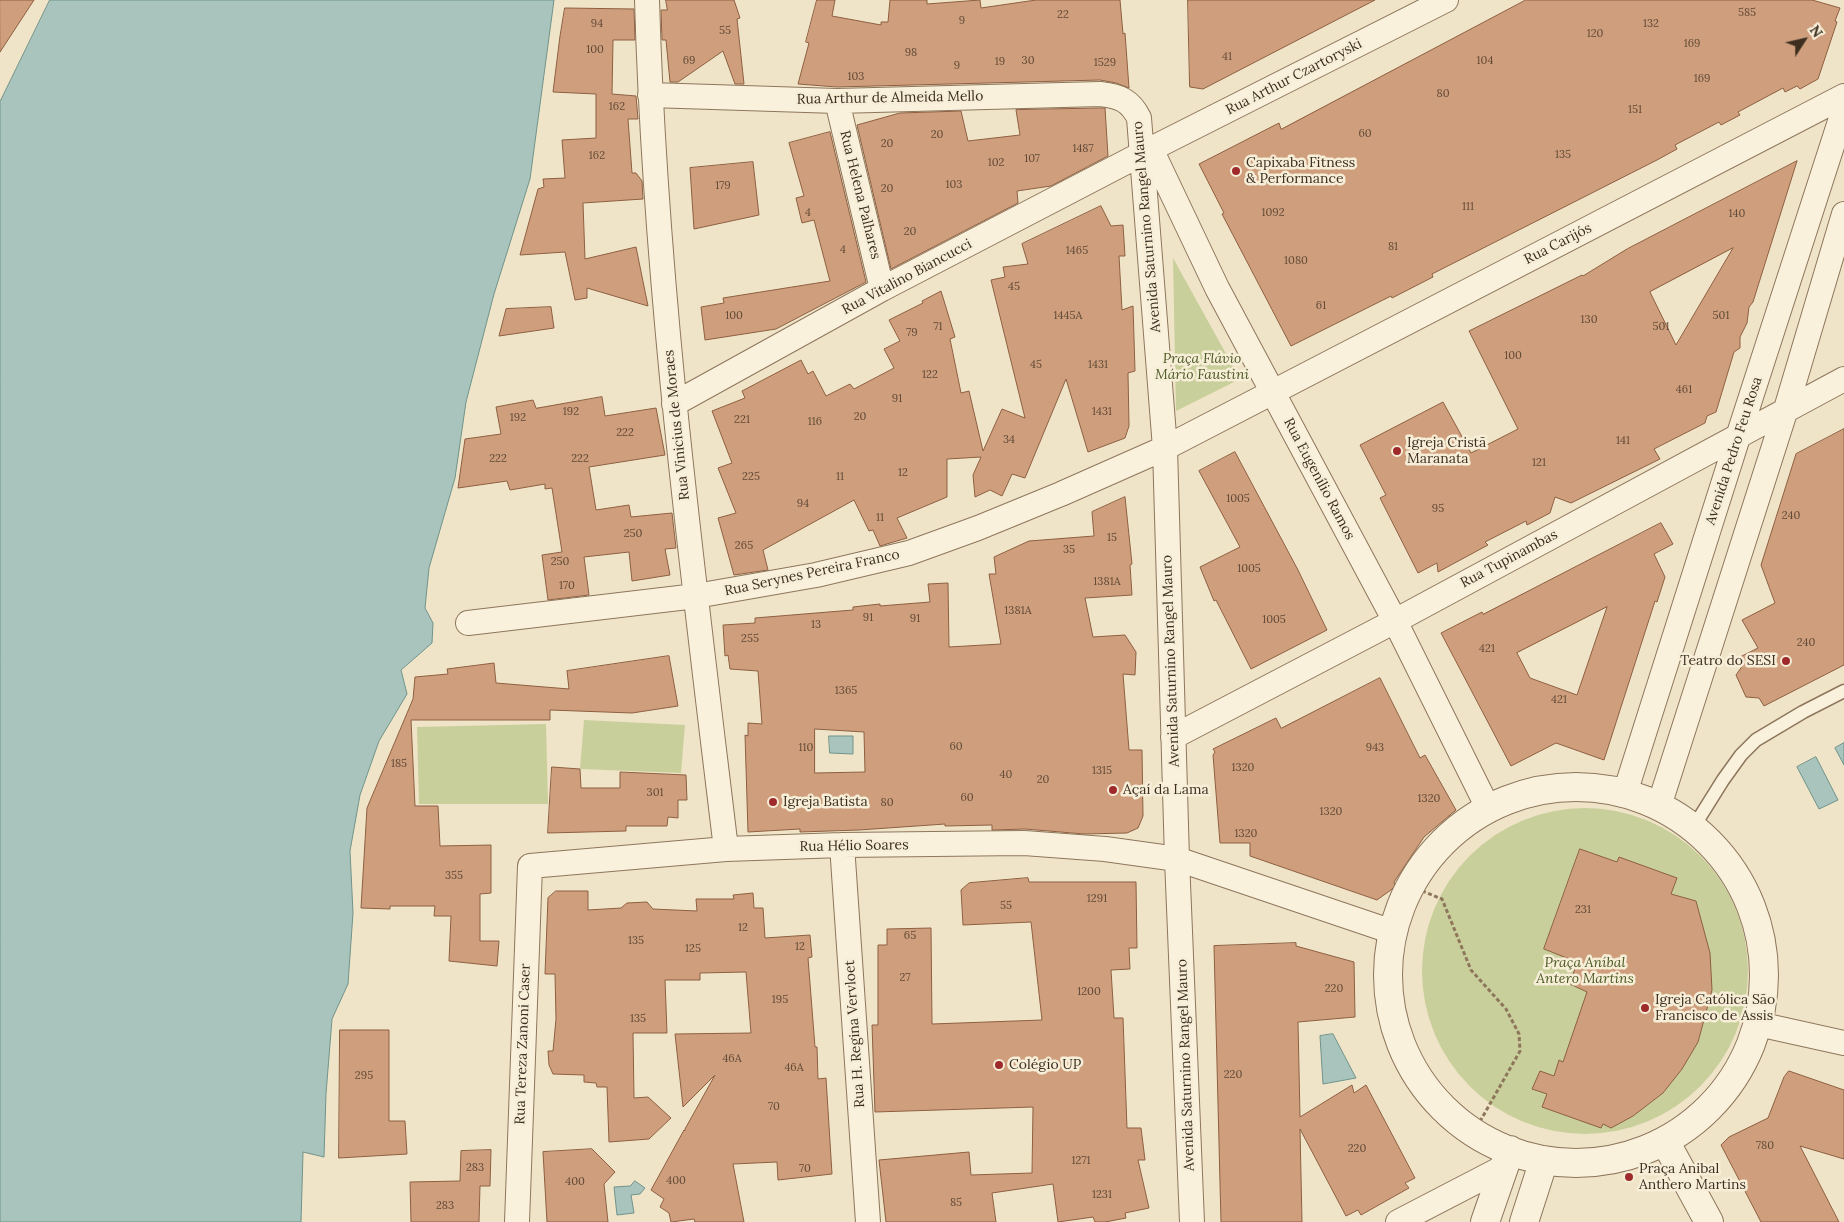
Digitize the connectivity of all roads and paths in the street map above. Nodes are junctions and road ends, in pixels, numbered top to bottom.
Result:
1 (647, 0) edge
2 (1446, 0) edge
3 (650, 95) junction
4 (1844, 96) edge
5 (837, 101) junction
6 (1129, 103) joint
7 (1844, 109) edge
8 (1146, 151) junction
9 (1844, 214) edge
10 (882, 289) junction
11 (1844, 379) edge
12 (1272, 392) junction
13 (674, 404) junction
14 (1786, 409) junction
15 (1738, 437) junction
16 (1165, 448) junction
17 (696, 596) junction
18 (1395, 621) junction
19 (468, 623) dead end
20 (1844, 691) edge
21 (1173, 737) junction
22 (1625, 793) junction
23 (1659, 806) junction
24 (1488, 808) junction
25 (1693, 828) junction
26 (842, 845) junction
27 (726, 848) junction
28 (1177, 859) junction
29 (530, 866) joint
30 (1410, 886) junction
31 (1393, 932) junction
32 (1758, 1024) junction
33 (1844, 1043) edge
34 (1474, 1132) junction
35 (1665, 1141) junction
36 (1507, 1158) junction
37 (1544, 1160) junction
38 (517, 1222) edge
39 (868, 1222) edge
40 (1192, 1222) edge
41 (1398, 1222) edge
42 (1485, 1222) edge
43 (1524, 1222) edge
44 (1709, 1222) edge

1 - 3 street, Rua Vinicius de Moraes
2 - 8 street, Rua Arthur Czartoryski
3 - 5 street, Rua Arthur de Almeida Mello
3 - 13 street, Rua Vinicius de Moraes
4 - 12 street, Rua Carijós
5 - 6 street, Rua Arthur de Almeida Mello
5 - 10 street, Rua Helena Palhares
6 - 8 street, Avenida Saturnino Rangel Mauro
7 - 15 street, Avenida Pedro Feu Rosa
8 - 10 street, Rua Vitalino Biancucci
8 - 12 street, Rua Eugenílio Ramos
8 - 16 street, Avenida Saturnino Rangel Mauro
9 - 14 street
10 - 13 street, Rua Vitalino Biancucci
11 - 14 street, Rua Tupinambas
12 - 16 street, Rua Serynes Pereira Franco
12 - 18 street, Rua Eugenílio Ramos
13 - 17 street, Rua Vinicius de Moraes
14 - 15 street, Rua Tupinambas
14 - 23 street
15 - 18 street, Rua Tupinambas
15 - 22 street, Avenida Pedro Feu Rosa
16 - 17 street, Rua Serynes Pereira Franco
16 - 21 street, Avenida Saturnino Rangel Mauro
17 - 19 street, Rua Serynes Pereira Franco
17 - 27 street, Rua Vinicius de Moraes
18 - 21 street, Rua Tupinambas
18 - 24 street, Rua Eugenílio Ramos
20 - 25 lane
21 - 28 street, Avenida Saturnino Rangel Mauro
22 - 23 street
22 - 24 street
23 - 25 street
24 - 30 street
25 - 32 street
26 - 27 street, Rua Hélio Soares
26 - 28 street, Rua Hélio Soares
26 - 39 street, Rua H. Regina Vervloet
27 - 29 street, Rua Hélio Soares
28 - 31 street, Rua Hélio Soares
28 - 40 street, Avenida Saturnino Rangel Mauro
29 - 38 street, Rua Tereza Zanoni Caser
30 - 31 street
30 - 34 path
31 - 34 street
32 - 33 street
32 - 35 street
34 - 36 street
35 - 37 street
35 - 44 street
36 - 37 street
36 - 41 street
36 - 42 street
37 - 43 street

